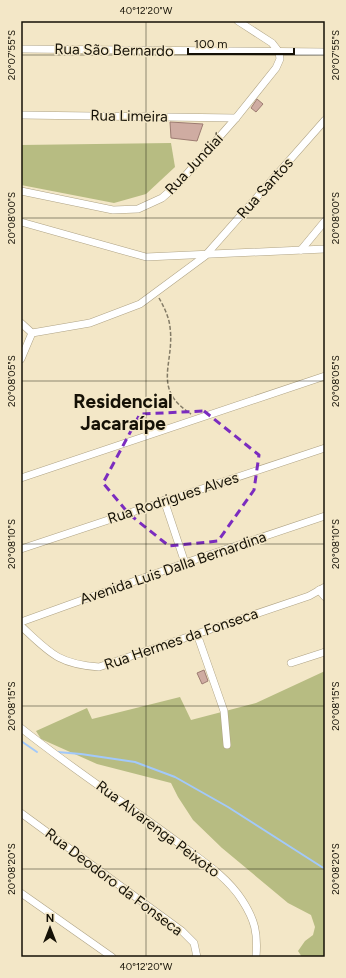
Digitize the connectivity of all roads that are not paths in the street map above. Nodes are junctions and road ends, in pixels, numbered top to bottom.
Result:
1 (238, 21) edge
2 (21, 49) edge
3 (279, 52) junction
4 (325, 52) edge
5 (21, 115) edge
6 (236, 118) junction
7 (325, 120) edge
8 (21, 191) edge
9 (325, 221) edge
10 (21, 222) edge
11 (325, 249) edge
12 (301, 250) junction
13 (205, 256) junction
14 (21, 323) edge
15 (32, 333) junction
16 (21, 359) edge
17 (325, 376) edge
18 (325, 448) edge
19 (21, 478) edge
20 (164, 500) junction
21 (325, 516) edge
22 (21, 549) edge
23 (185, 563) junction
24 (322, 588) edge
25 (325, 597) edge
26 (21, 622) edge
27 (21, 626) edge
28 (197, 634) junction
29 (325, 652) edge
30 (291, 663) dead end
31 (21, 728) edge
32 (227, 745) dead end
33 (21, 813) edge
34 (21, 892) edge
35 (112, 957) edge
36 (197, 957) edge
37 (256, 957) edge

1 - 3 street
2 - 3 street, Rua São Bernardo
3 - 4 street, Rua São Bernardo
3 - 6 street, Rua Jundiaí
5 - 6 street, Rua Limeira
6 - 8 street, Rua Jundiaí
7 - 13 street, Rua Santos
9 - 12 street
10 - 13 street
11 - 12 street
12 - 13 street
13 - 15 street, Rua Santos
14 - 15 street
15 - 16 street
17 - 19 street
18 - 20 street, Rua Rodrigues Alves
20 - 22 street, Rua Rodrigues Alves
20 - 23 street
21 - 23 street, Avenida Luis Dalla Bernardina
23 - 26 street, Avenida Luis Dalla Bernardina
24 - 25 street
24 - 28 street, Rua Hermes da Fonseca
27 - 28 street, Rua Hermes da Fonseca
28 - 32 street
29 - 30 street
31 - 37 street, Rua Alvarenga Peixoto
33 - 36 street, Rua Deodoro da Fonseca
34 - 35 street

